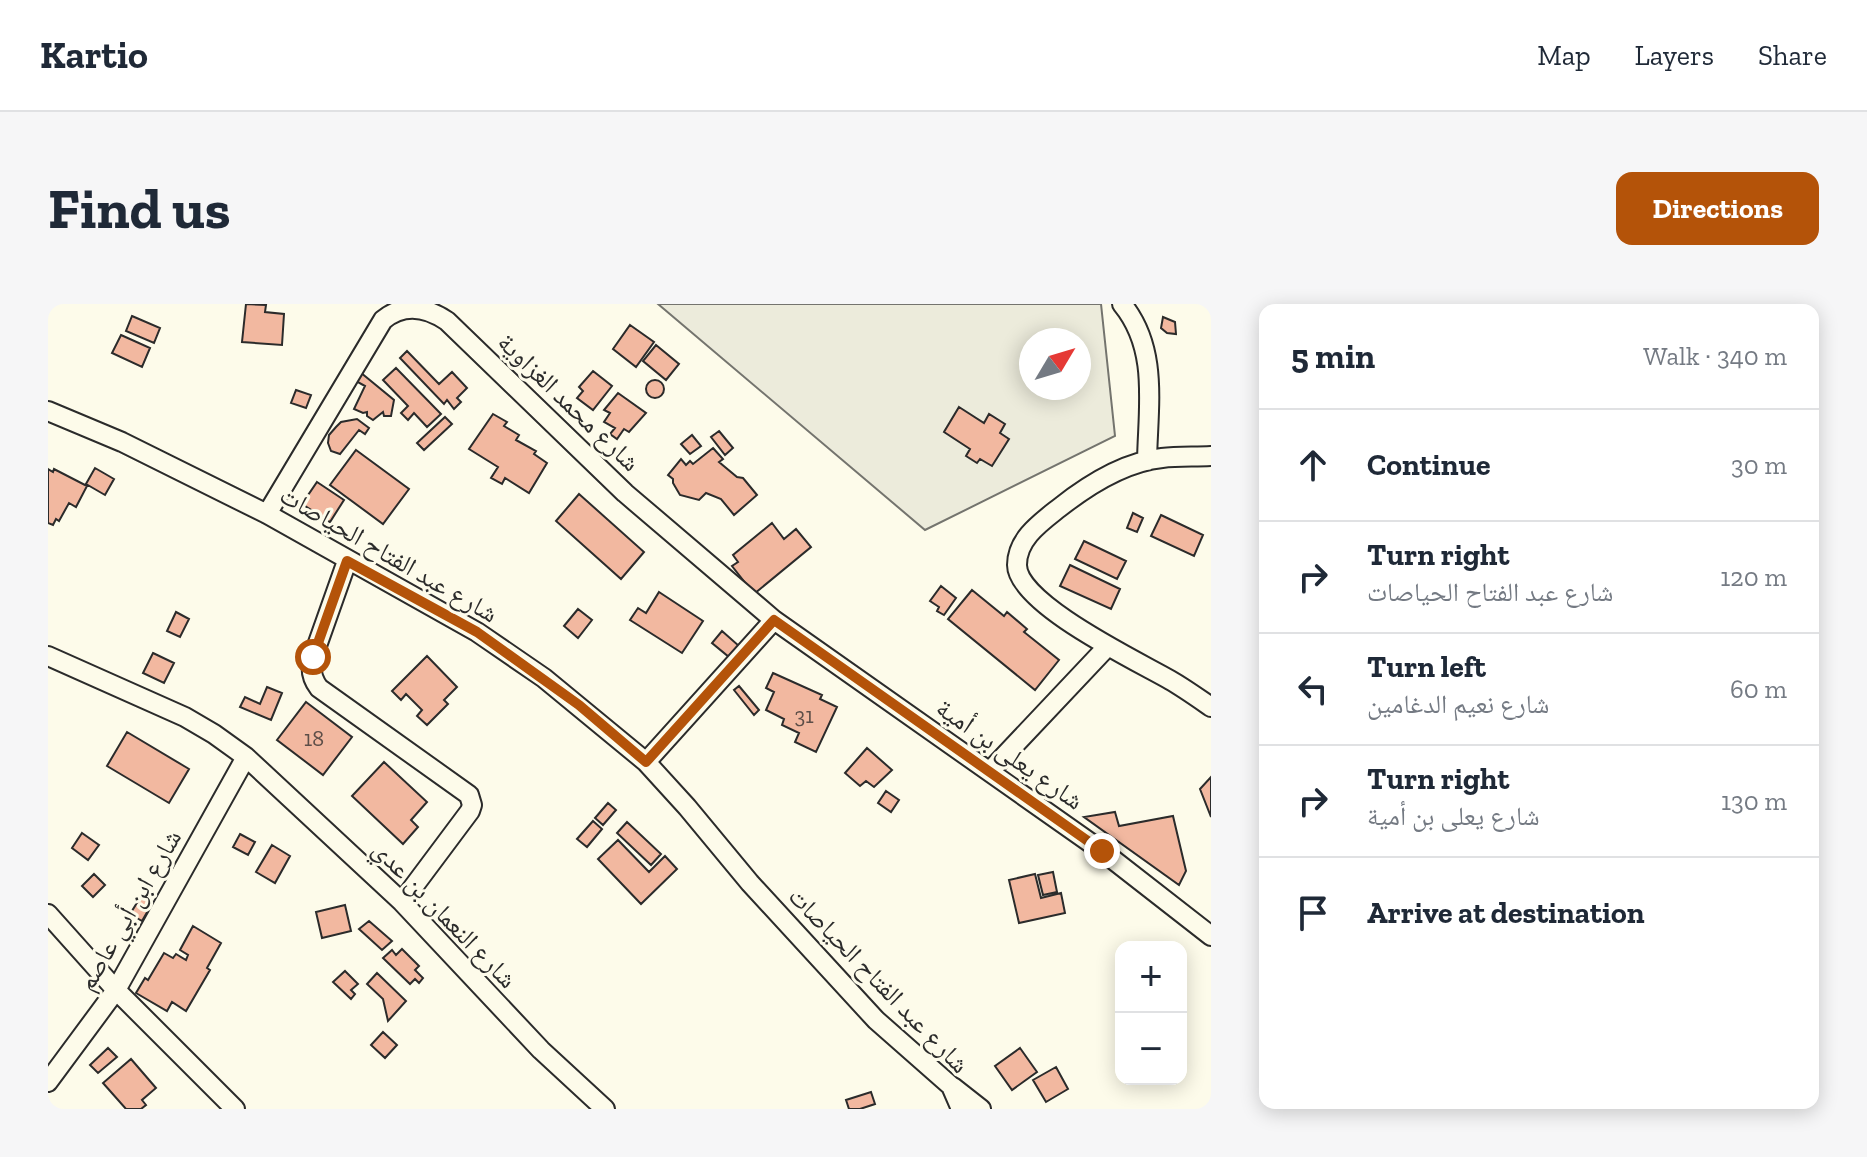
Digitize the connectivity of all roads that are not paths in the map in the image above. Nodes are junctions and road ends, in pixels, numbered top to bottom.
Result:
1 (1122, 304) edge
2 (48, 411) edge
3 (1211, 456) edge
4 (1147, 461) junction
5 (267, 514) junction
6 (347, 561) junction
7 (774, 620) junction
8 (1107, 647) junction
9 (48, 656) edge
10 (1211, 707) edge
11 (246, 757) junction
12 (646, 762) junction
13 (990, 771) junction
14 (402, 902) junction
15 (48, 914) edge
16 (1211, 936) edge
17 (116, 990) junction
18 (48, 1082) edge
19 (951, 1086) junction
20 (235, 1109) edge
21 (605, 1109) edge
22 (961, 1109) edge
23 (981, 1109) edge

1 - 4 street
2 - 5 street, شارع عبد الفتاح الحياصات
3 - 4 street
4 - 8 street
5 - 6 street, شارع عبد الفتاح الحياصات
5 - 7 street, شارع محمد الغزاوية
6 - 12 street, شارع عبد الفتاح الحياصات
6 - 14 street
7 - 12 street
7 - 13 street, شارع يعلى بن أمية
8 - 10 street
8 - 13 street
9 - 11 street, شارع النعمان بن عدي
11 - 14 street, شارع النعمان بن عدي
11 - 17 street, شارع ابن أبي عاصم
12 - 19 street, شارع عبد الفتاح الحياصات
13 - 16 street, شارع يعلى بن أمية
14 - 21 street, شارع النعمان بن عدي
15 - 17 street
17 - 18 street, شارع ابن أبي عاصم
17 - 20 street
19 - 22 street, شارع عبد الفتاح الحياصات
19 - 23 street

